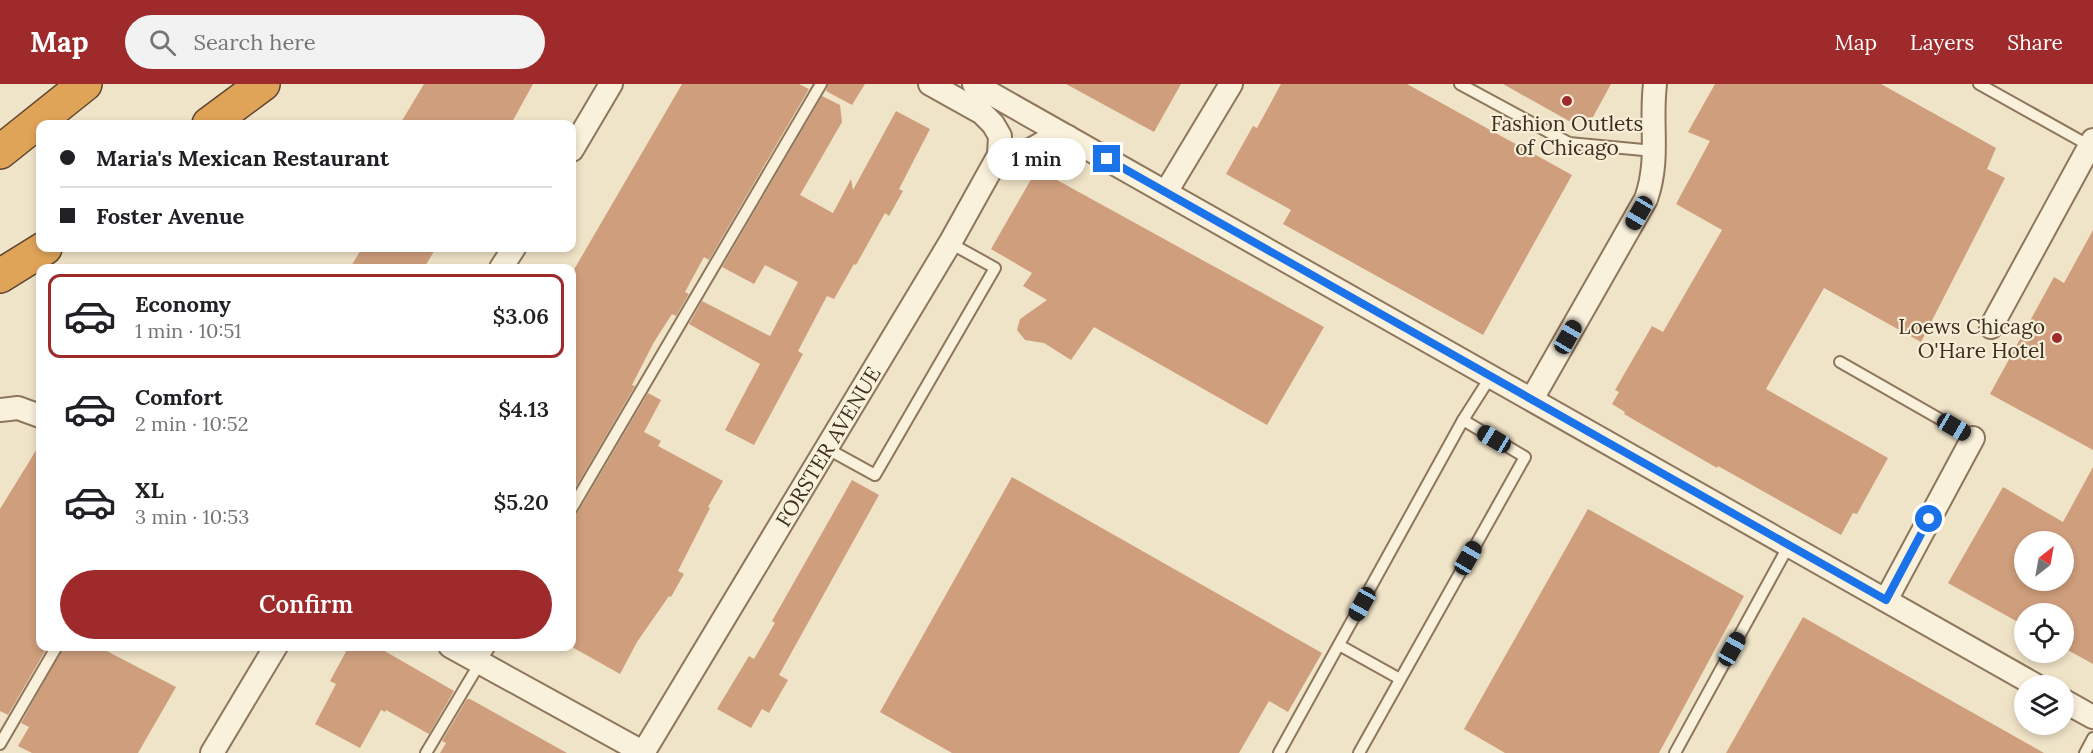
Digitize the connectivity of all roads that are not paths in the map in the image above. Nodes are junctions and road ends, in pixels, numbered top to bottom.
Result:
1 (85, 84) edge
2 (263, 84) edge
3 (611, 84) edge
4 (821, 84) edge
5 (930, 84) edge
6 (974, 84) edge
7 (1231, 84) edge
8 (1460, 84) edge
9 (1655, 84) edge
10 (1979, 84) edge
11 (40, 120) edge
12 (215, 120) edge
13 (36, 123) edge
14 (1068, 137) junction
15 (576, 143) edge
16 (2091, 143) edge
17 (1030, 150) dead end
18 (1655, 151) junction
19 (0, 152) edge
20 (1166, 192) junction
21 (950, 243) junction
22 (39, 252) edge
23 (0, 276) edge
24 (1991, 327) dead end
25 (1840, 363) dead end
26 (1491, 376) junction
27 (1532, 399) junction
28 (2, 410) edge
29 (36, 415) edge
30 (1463, 420) junction
31 (1973, 438) joint
32 (826, 448) junction
33 (576, 501) edge
34 (1789, 545) junction
35 (1886, 600) junction
36 (1339, 645) junction
37 (54, 651) edge
38 (273, 651) edge
39 (469, 651) edge
40 (485, 655) edge
41 (2018, 675) edge
42 (1400, 679) junction
43 (2074, 706) edge
44 (2093, 717) edge
45 (2093, 738) edge
46 (0, 744) edge
47 (212, 753) edge
48 (426, 753) edge
49 (643, 753) edge
50 (1279, 753) edge
51 (1359, 753) edge
52 (1675, 753) edge
53 (2085, 753) edge

1 - 11 highway
2 - 12 highway
3 - 15 street
4 - 33 lane
5 - 21 street, FORSTER AVENUE
6 - 14 street
7 - 20 street
8 - 18 lane
9 - 18 street
10 - 16 lane
13 - 19 highway
14 - 17 street
14 - 20 street
16 - 24 street
18 - 27 street
20 - 26 street
21 - 32 street, FORSTER AVENUE
21 - 32 lane
22 - 23 highway
25 - 31 lane
26 - 27 street
26 - 30 lane
27 - 34 street
28 - 29 street
30 - 36 lane
30 - 42 lane
31 - 35 street
32 - 49 street, FORSTER AVENUE
34 - 35 street
34 - 52 lane
35 - 41 street
36 - 42 lane
36 - 50 lane
37 - 46 lane
38 - 47 street
39 - 40 street
40 - 48 lane
40 - 49 street
42 - 51 lane
43 - 44 street
45 - 53 lane

